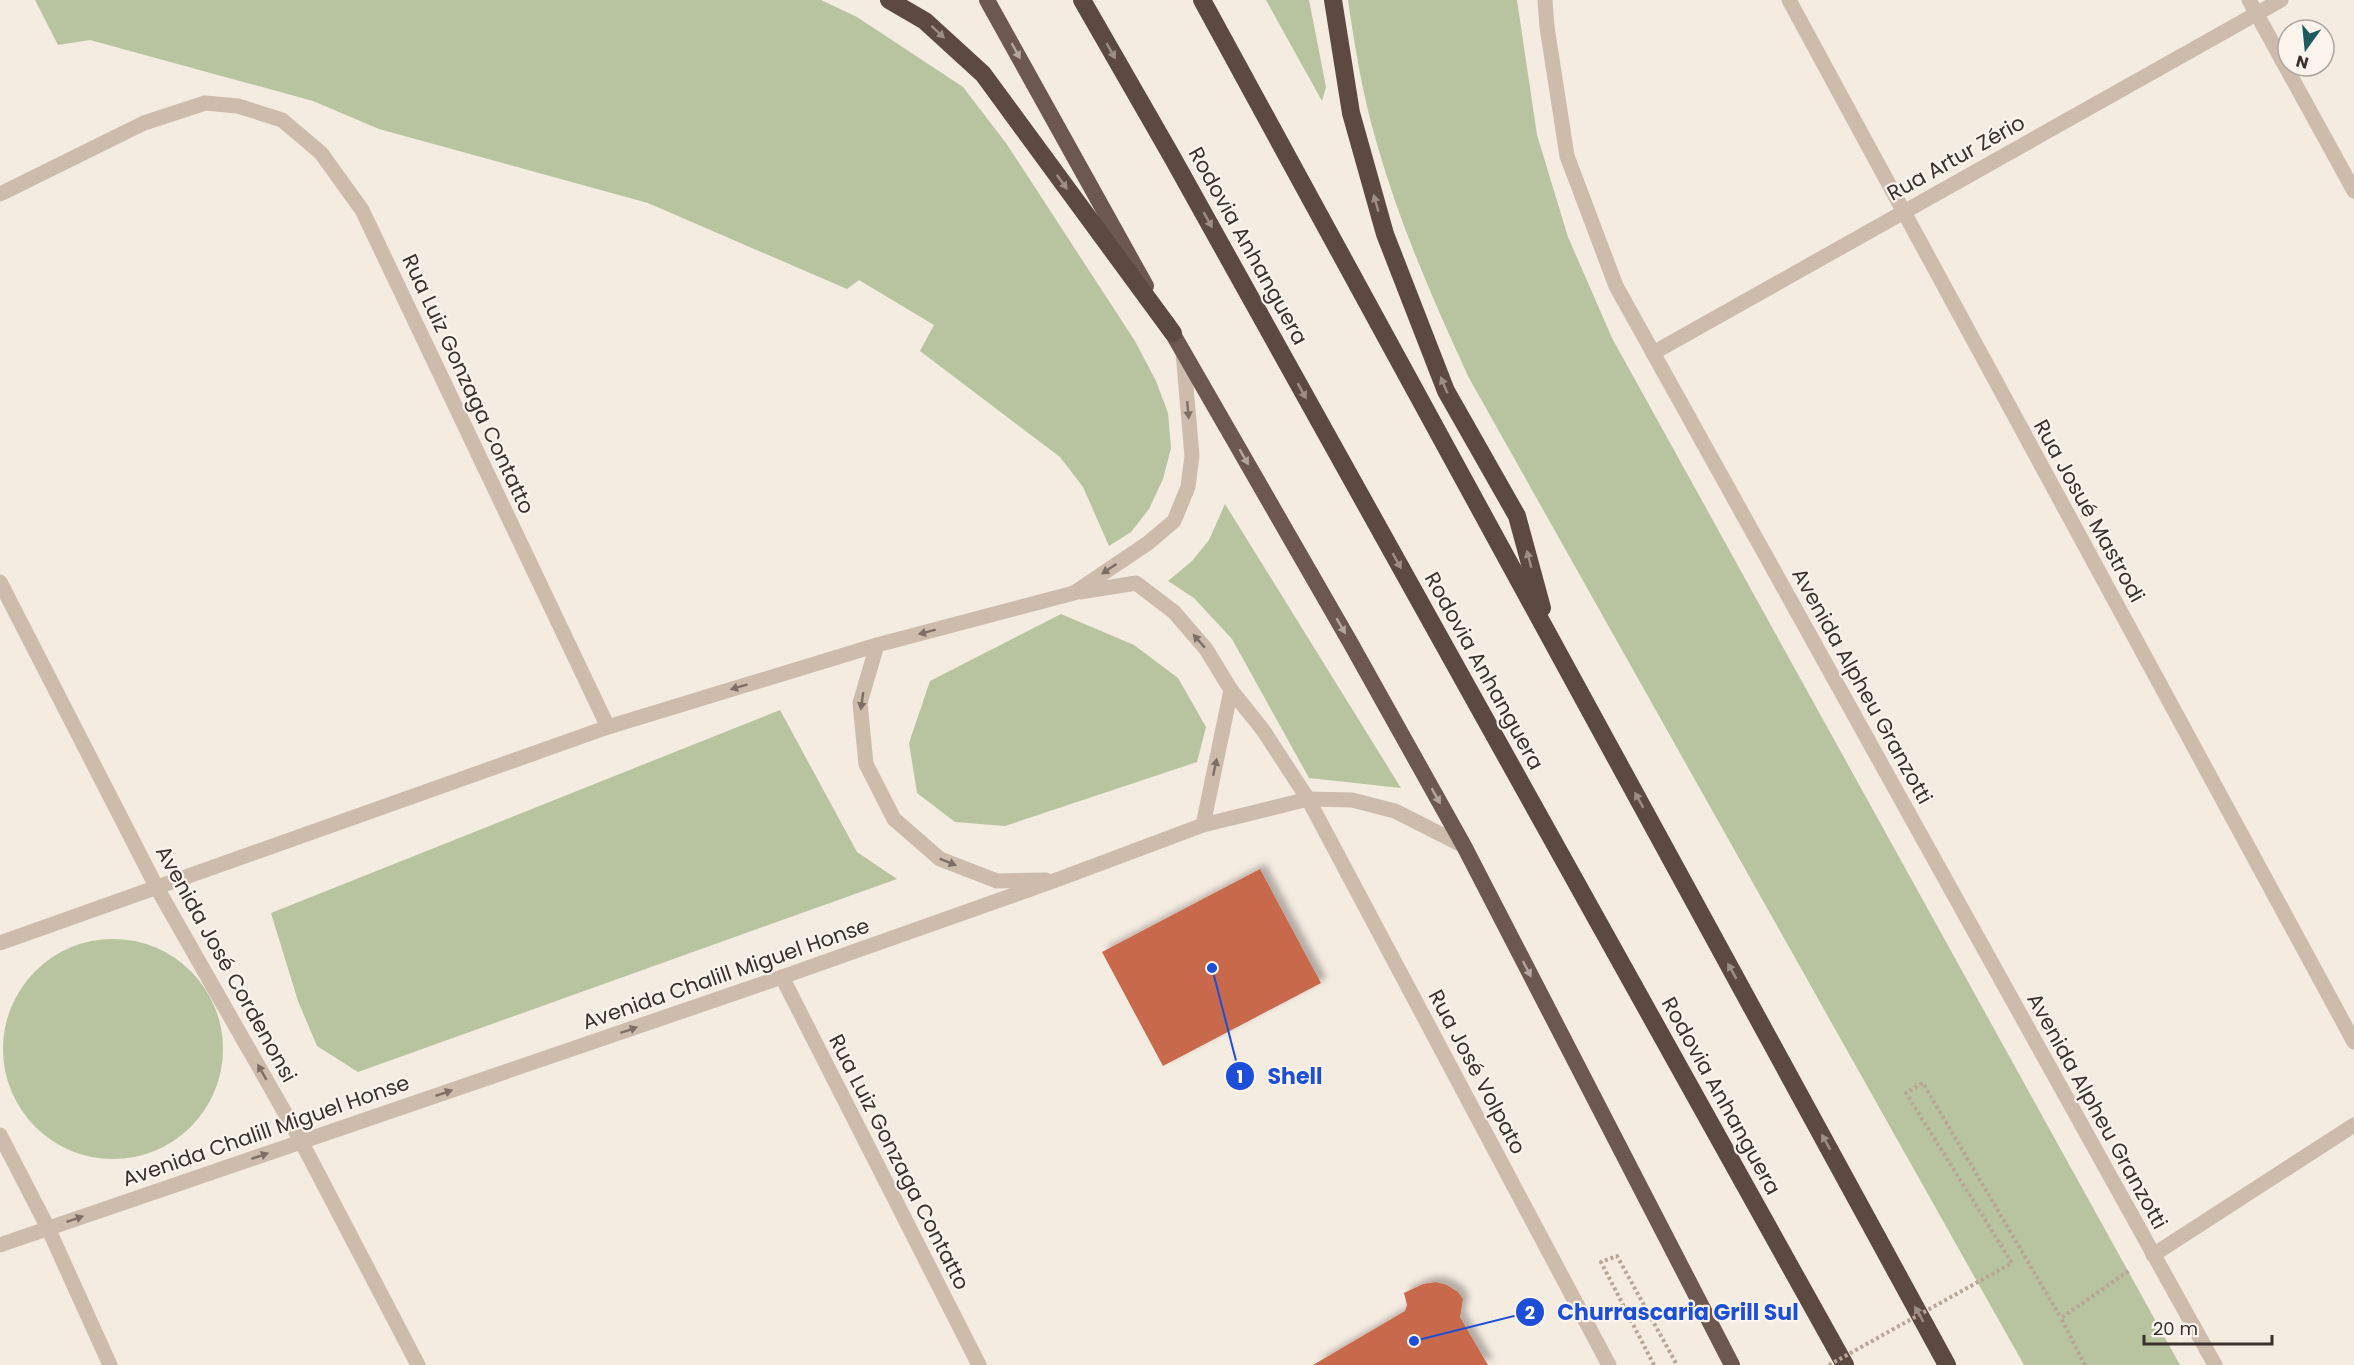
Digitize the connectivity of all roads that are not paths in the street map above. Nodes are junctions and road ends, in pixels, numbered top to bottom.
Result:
1 (889, 0) edge
2 (987, 0) edge
3 (1082, 0) edge
4 (1202, 0) edge
5 (1334, 0) edge
6 (1545, 0) edge
7 (1789, 0) edge
8 (2281, 0) edge
9 (2253, 6) edge
10 (2354, 191) edge
11 (0, 194) edge
12 (1903, 213) junction
13 (1173, 333) junction
14 (1183, 352) junction
15 (1653, 353) junction
16 (0, 582) edge
17 (1074, 593) junction
18 (1550, 636) junction
19 (877, 645) junction
20 (1231, 690) junction
21 (608, 727) junction
22 (1308, 799) junction
23 (1203, 825) junction
24 (1464, 846) junction
25 (1059, 879) junction
26 (157, 888) junction
27 (0, 943) edge
28 (782, 977) junction
29 (2354, 1042) edge
30 (2354, 1125) edge
31 (0, 1135) edge
32 (301, 1141) junction
33 (48, 1228) junction
34 (0, 1245) edge
35 (2153, 1255) junction
36 (110, 1365) edge
37 (418, 1365) edge
38 (979, 1365) edge
39 (1609, 1365) edge
40 (1732, 1365) edge
41 (1845, 1365) edge
42 (1947, 1365) edge
43 (2215, 1365) edge

1 -> 13 highway
2 -> 13 highway
3 -> 41 highway, Rodovia Anhanguera
4 - 18 highway
18 -> 5 highway
6 - 15 street, Avenida Alpheu Granzotti
7 - 12 street, Rua Josué Mastrodi
8 - 9 street, Rua Artur Zério
9 - 10 street
9 - 12 street, Rua Artur Zério
11 - 21 street, Rua Luiz Gonzaga Contatto
12 - 15 street, Rua Artur Zério
12 - 29 street, Rua Josué Mastrodi
13 - 14 highway
14 -> 17 street
14 -> 24 highway
15 - 35 street, Avenida Alpheu Granzotti
16 - 26 street, Avenida José Cordenonsi
17 -> 19 street
20 -> 17 street, Rua José Volpato
42 -> 18 highway
19 -> 21 street
19 -> 25 street
20 - 22 street, Rua José Volpato
23 -> 20 street
21 - 26 street
22 - 23 street, Avenida Chalill Miguel Honse
22 - 24 street, Avenida Chalill Miguel Honse
22 - 39 street, Rua José Volpato
23 - 25 street, Avenida Chalill Miguel Honse
24 -> 40 highway
25 - 28 street, Avenida Chalill Miguel Honse
26 - 27 street
32 -> 26 street, Avenida José Cordenonsi
32 -> 28 street, Avenida Chalill Miguel Honse
28 - 38 street, Rua Luiz Gonzaga Contatto
30 - 35 street
31 - 33 street
33 -> 32 street, Avenida Chalill Miguel Honse
32 - 37 street, Avenida José Cordenonsi
33 - 34 street, Avenida Chalill Miguel Honse
33 - 36 street
35 - 43 street, Avenida Alpheu Granzotti

